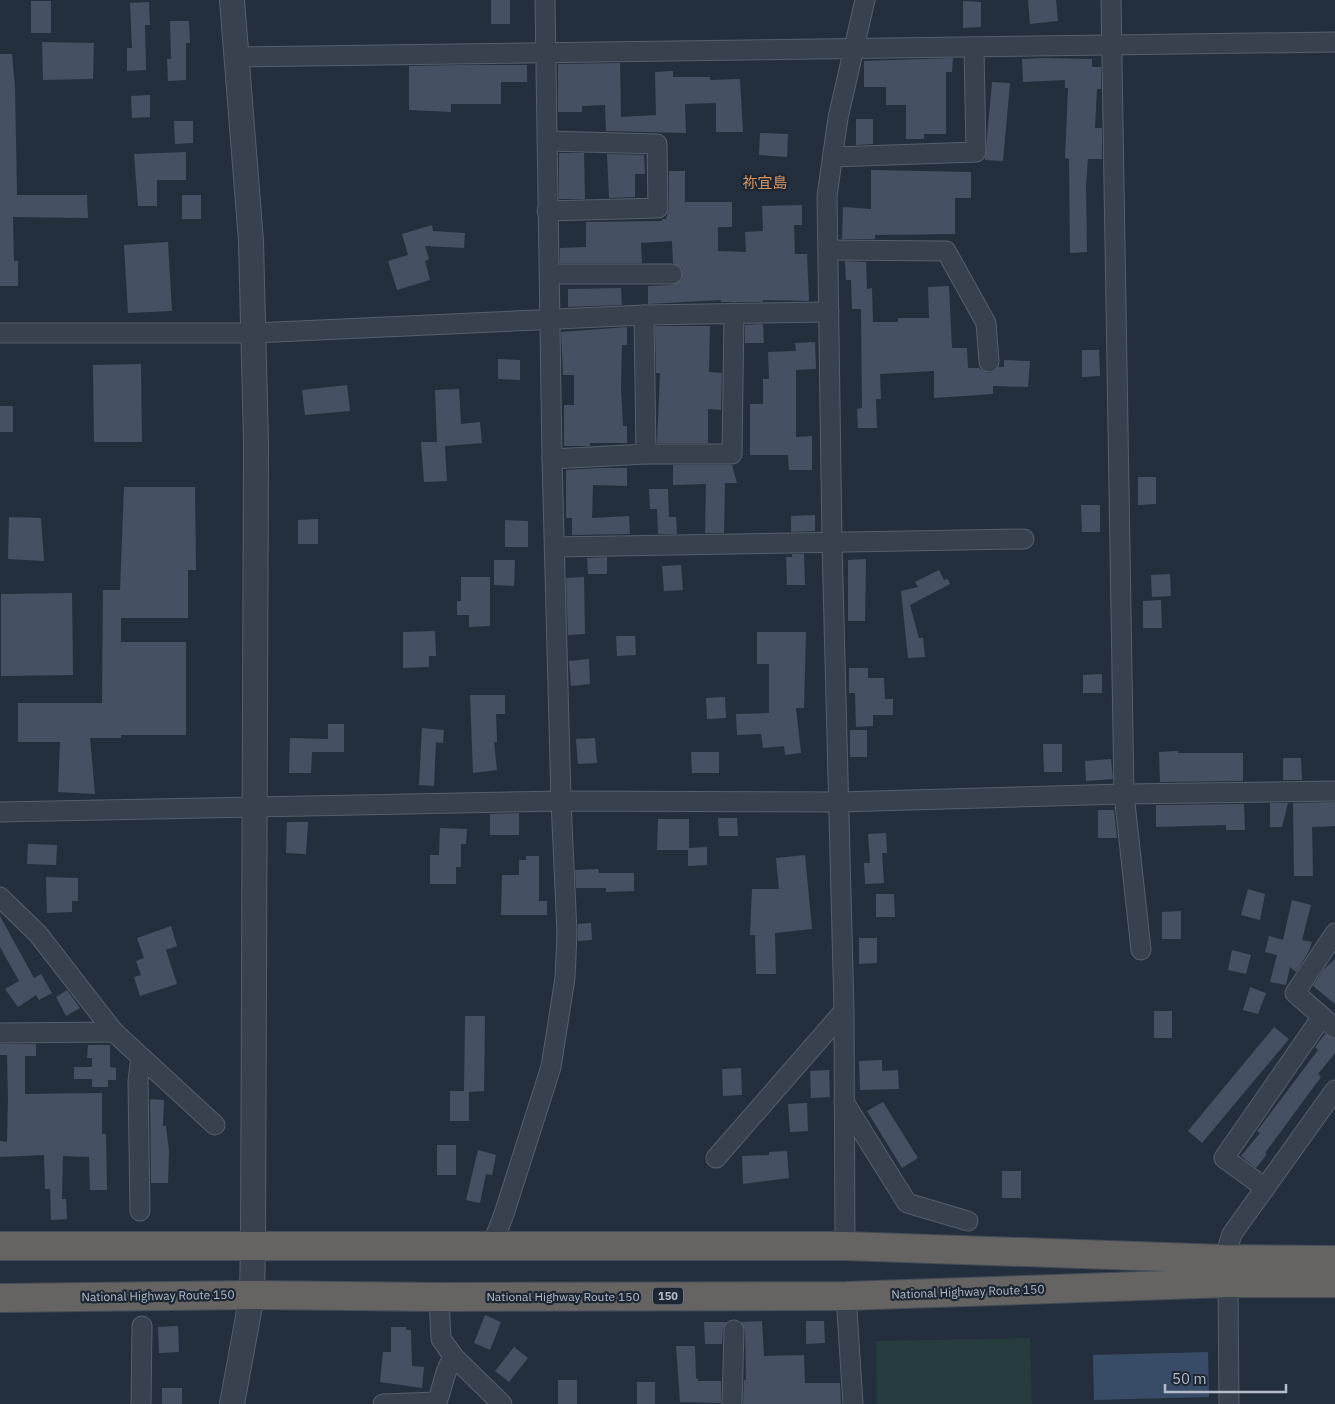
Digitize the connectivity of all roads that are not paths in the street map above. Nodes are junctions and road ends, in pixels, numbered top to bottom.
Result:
1 (232, 0) edge
2 (545, 0) edge
3 (865, 0) edge
4 (1110, 0) edge
5 (1335, 42) edge
6 (1111, 46) junction
7 (974, 47) junction
8 (853, 48) junction
9 (546, 54) junction
10 (237, 57) junction
11 (547, 141) junction
12 (833, 157) junction
13 (548, 211) junction
14 (828, 250) junction
15 (551, 274) junction
16 (672, 274) dead end
17 (829, 312) junction
18 (734, 313) junction
19 (644, 315) junction
20 (550, 321) junction
21 (0, 333) edge
22 (254, 333) junction
23 (989, 362) dead end
24 (646, 454) junction
25 (552, 459) junction
26 (1024, 539) dead end
27 (832, 543) junction
28 (555, 547) junction
29 (1335, 791) edge
30 (1124, 794) junction
31 (562, 801) junction
32 (839, 802) junction
33 (255, 809) junction
34 (0, 812) edge
35 (0, 897) edge
36 (1335, 934) edge
37 (1141, 950) dead end
38 (844, 1011) junction
39 (1328, 1023) edge
40 (114, 1032) junction
41 (0, 1033) edge
42 (141, 1057) junction
43 (1335, 1090) edge
44 (844, 1102) junction
45 (215, 1125) dead end
46 (716, 1158) dead end
47 (1265, 1188) junction
48 (140, 1211) dead end
49 (968, 1221) dead end
50 (492, 1245) junction
51 (0, 1246) edge
52 (253, 1246) junction
53 (845, 1246) junction
54 (1335, 1260) edge
55 (1226, 1271) junction
56 (1335, 1283) edge
57 (252, 1295) junction
58 (846, 1296) junction
59 (439, 1297) junction
60 (0, 1298) edge
61 (142, 1326) dead end
62 (734, 1330) dead end
63 (454, 1357) junction
64 (436, 1403) edge
65 (141, 1404) edge
66 (232, 1404) edge
67 (383, 1404) edge
68 (502, 1404) edge
69 (732, 1404) edge
70 (853, 1404) edge
71 (1229, 1404) edge

1 - 10 street
2 - 9 street
3 - 8 street
4 - 6 street
5 - 6 street
6 - 7 street
6 - 30 street
7 - 8 street
7 - 12 street
8 - 9 street
8 - 12 street
9 - 10 street
9 - 11 street
10 - 22 street
11 - 13 street
11 - 13 street
12 - 14 street
13 - 15 street
14 - 17 street
14 - 23 street
15 - 16 street
15 - 20 street
17 - 18 street
17 - 27 street
18 - 19 street
18 - 24 street
19 - 20 street
19 - 24 street
20 - 22 street
20 - 25 street
21 - 22 street
22 - 33 street
24 - 25 street
25 - 28 street
26 - 27 street
27 - 28 street
27 - 32 street
28 - 31 street
29 - 30 street
30 - 32 street
30 - 37 street
31 - 32 street
31 - 33 street
31 - 50 street
32 - 38 street
33 - 34 street
33 - 52 street
35 - 40 street
36 - 39 street
38 - 44 street
38 - 46 street
39 - 47 street
40 - 41 street
40 - 42 street
42 - 45 street
42 - 48 street
43 - 47 street
44 - 49 street
44 - 53 street
47 - 55 street
50 - 52 highway, National Highway Route 150 / 150
50 - 53 highway, National Highway Route 150 / 150
51 - 52 highway, National Highway Route 150 / 150
52 - 57 street
53 - 55 highway, National Highway Route 150 / 150
54 - 55 highway, National Highway Route 150 / 150
55 - 56 highway, National Highway Route 150 / 150
55 - 58 highway, National Highway Route 150 / 150
55 - 71 street
57 - 59 highway, National Highway Route 150 / 150
57 - 60 highway, National Highway Route 150 / 150
57 - 66 street
58 - 59 highway, National Highway Route 150 / 150
58 - 70 street
59 - 63 street
61 - 65 street
62 - 69 street
63 - 64 street
63 - 68 street
64 - 67 street

